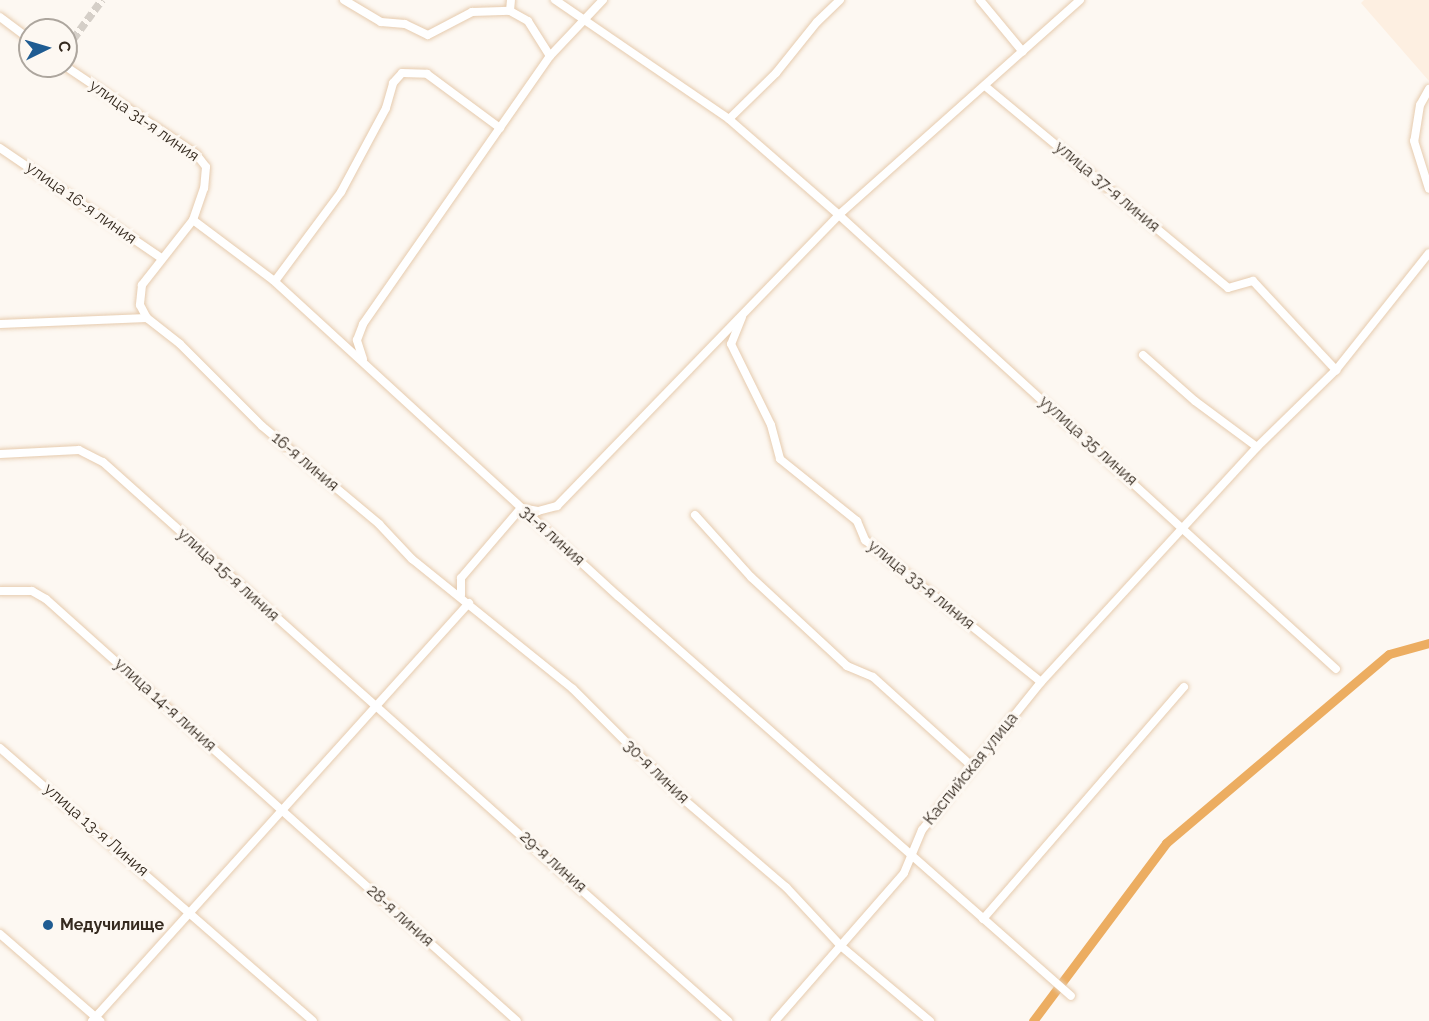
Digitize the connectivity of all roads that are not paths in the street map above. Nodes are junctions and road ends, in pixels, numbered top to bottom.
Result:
1 (344, 0) edge
2 (512, 0) edge
3 (555, 0) edge
4 (603, 0) edge
5 (840, 0) edge
6 (980, 0) edge
7 (1080, 0) edge
8 (510, 11) junction
9 (0, 17) edge
10 (583, 22) junction
11 (18, 31) edge
12 (1023, 52) junction
13 (550, 56) junction
14 (78, 75) edge
15 (985, 86) junction
16 (1429, 89) edge
17 (729, 119) junction
18 (500, 128) junction
19 (0, 148) edge
20 (1429, 189) edge
21 (839, 214) junction
22 (193, 220) junction
23 (1429, 253) edge
24 (161, 258) junction
25 (275, 281) junction
26 (745, 311) junction
27 (147, 318) junction
28 (0, 324) edge
29 (1143, 355) dead end
30 (368, 367) junction
31 (1336, 370) junction
32 (1257, 447) junction
33 (0, 454) edge
34 (521, 508) junction
35 (694, 515) dead end
36 (1182, 527) junction
37 (0, 591) edge
38 (466, 599) junction
39 (1336, 669) dead end
40 (1041, 682) junction
41 (1184, 687) dead end
42 (374, 706) junction
43 (0, 748) edge
44 (972, 766) junction
45 (283, 811) junction
46 (910, 854) junction
47 (191, 913) junction
48 (983, 919) junction
49 (0, 934) edge
50 (842, 947) junction
51 (1071, 996) dead end
52 (95, 1020) edge
53 (779, 1020) edge
54 (313, 1021) edge
55 (517, 1021) edge
56 (728, 1021) edge
57 (930, 1021) edge

1 - 8 street
2 - 8 street
3 - 10 street, уулица 35 линия
4 - 10 street
5 - 17 street
6 - 12 street
7 - 12 street
8 - 13 street
9 - 11 street
10 - 13 street
10 - 17 street, уулица 35 линия
12 - 15 street
13 - 18 street
14 - 22 street, улица 31-я линия
15 - 21 street
15 - 31 street, улица 37-я линия
16 - 20 street
17 - 21 street, уулица 35 линия
18 - 25 street
18 - 30 street
19 - 24 street, улица 16-я линия
21 - 26 street
21 - 36 street, уулица 35 линия
22 - 24 street
22 - 25 street, 31-я линия
23 - 31 street, Каспийская улица
24 - 27 street
25 - 30 street, 31-я линия
26 - 34 street
26 - 40 street, улица 33-я линия
27 - 28 street
27 - 38 street, 16-я линия
29 - 32 street
30 - 34 street, 31-я линия
31 - 32 street, Каспийская улица
32 - 36 street, Каспийская улица
33 - 42 street, улица 15-я линия
34 - 38 street
34 - 46 street, 31-я линия
35 - 44 street
36 - 39 street, уулица 35 линия
36 - 40 street, Каспийская улица
37 - 45 street, улица 14-я линия
38 - 42 street
38 - 50 street, 30-я линия
40 - 44 street, Каспийская улица
41 - 48 street
42 - 45 street
42 - 56 street, 29-я линия
43 - 47 street, улица 13-я Линия
44 - 46 street, Каспийская улица
45 - 47 street
45 - 55 street, 28-я линия
46 - 48 street, 31-я линия
46 - 50 street, Каспийская улица
47 - 52 street
47 - 54 street, улица 13-я Линия
48 - 51 street, 31-я линия
49 - 52 street
50 - 53 street, Каспийская улица
50 - 57 street, 30-я линия

